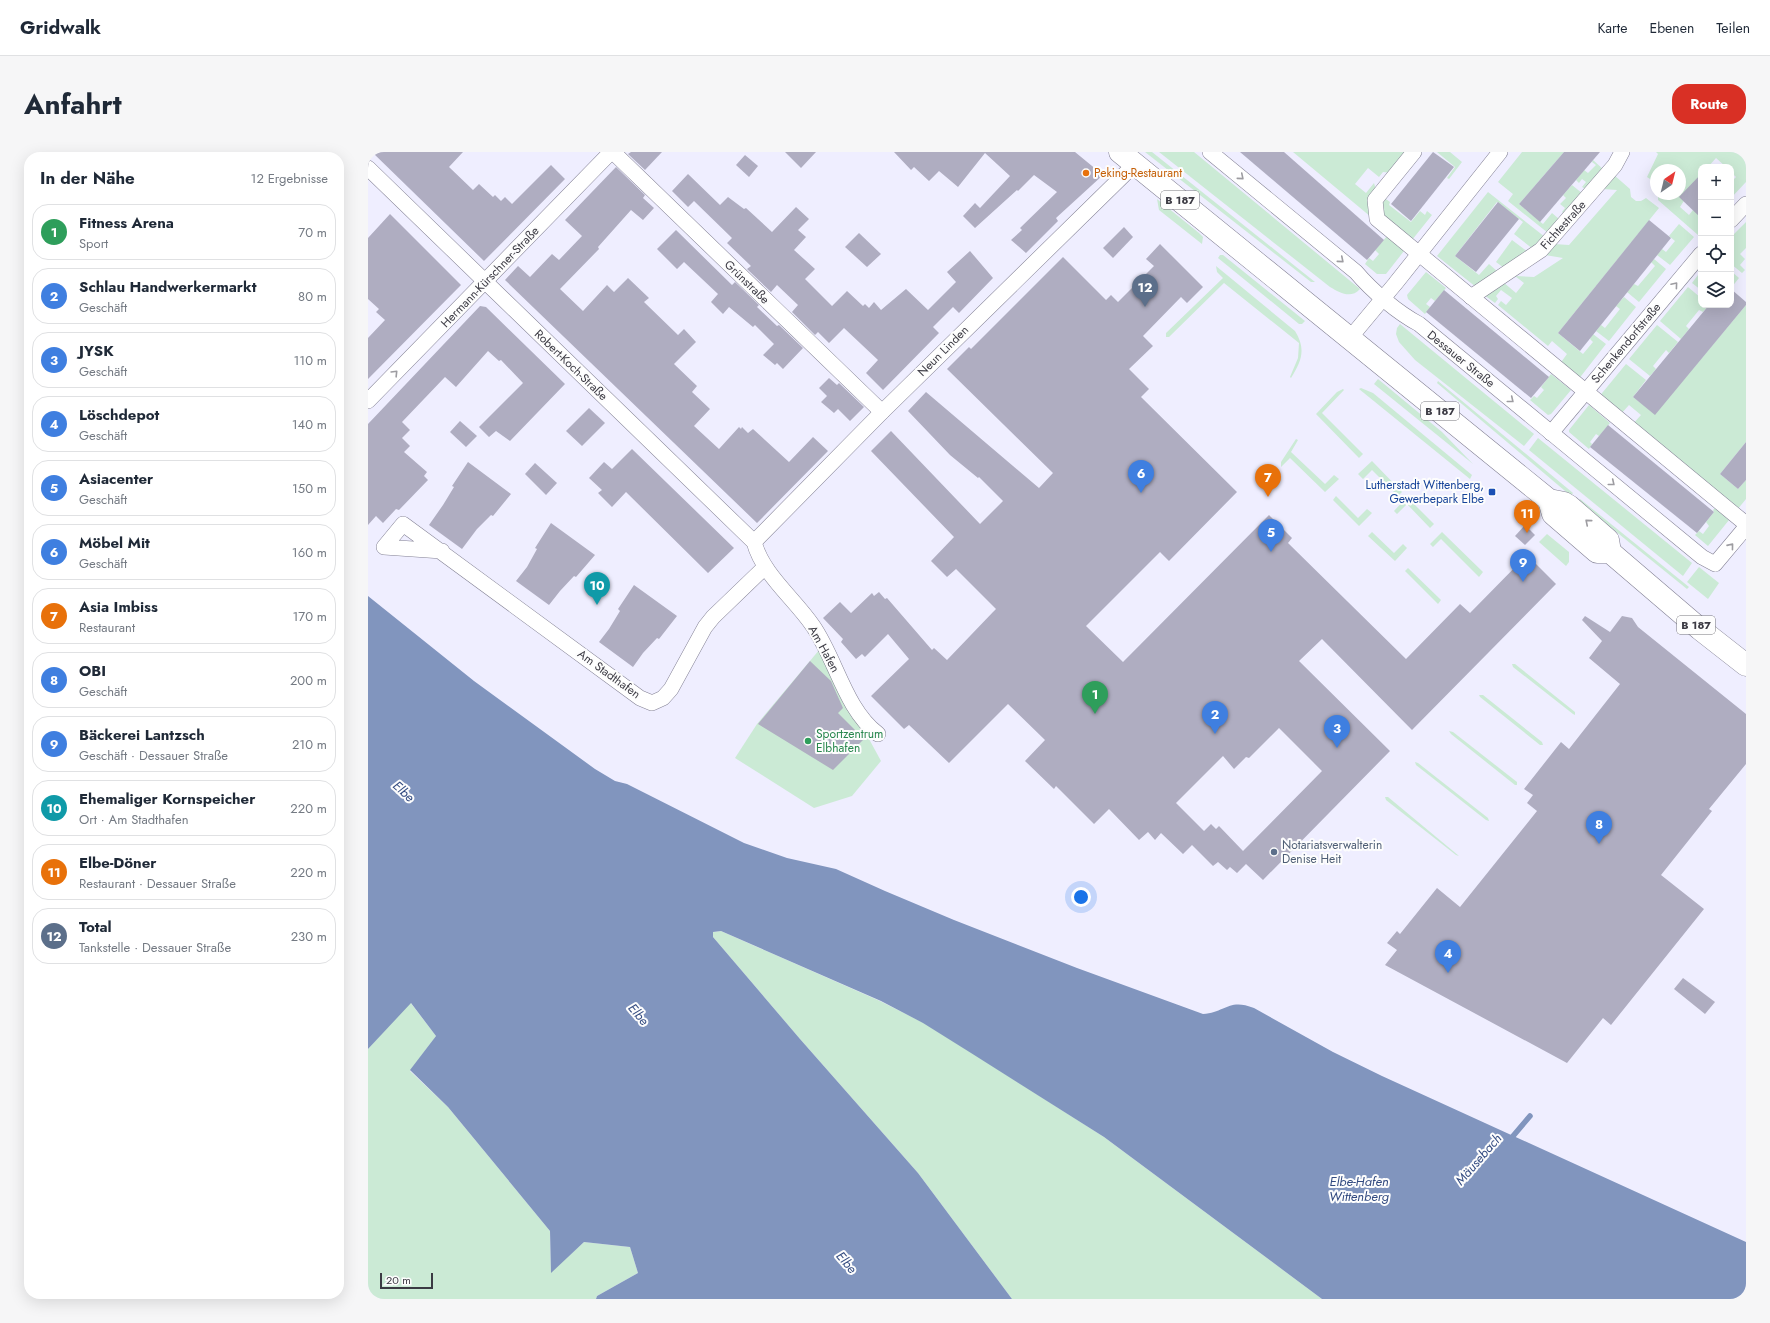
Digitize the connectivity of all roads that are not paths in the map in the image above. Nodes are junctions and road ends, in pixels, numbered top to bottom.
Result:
1 (612, 152) edge
2 (1210, 152) edge
3 (1414, 152) edge
4 (1500, 152) edge
5 (1622, 152) edge
6 (1128, 158) edge
7 (368, 168) edge
8 (1746, 204) edge
9 (1734, 217) edge
10 (1420, 254) junction
11 (1698, 258) edge
12 (486, 282) junction
13 (1471, 297) junction
14 (1384, 298) junction
15 (1350, 338) junction
16 (1585, 392) junction
17 (368, 401) edge
18 (882, 412) junction
19 (1551, 433) junction
20 (1746, 524) edge
21 (1746, 527) edge
22 (754, 542) junction
23 (442, 551) dead end
24 (765, 567) junction
25 (1746, 665) edge
26 (878, 734) dead end

1 - 12 street, Hermann-Kürschner-Straße
1 - 18 street, Grünstraße
2 -> 14 street, Dessauer Straße
3 - 10 street
4 - 10 street
5 - 13 street, Fichtestraße
6 - 15 main road, B 187
6 - 18 street, Neun Linden
7 - 12 street, Robert-Koch-Straße
8 - 9 street
10 - 13 street
10 - 14 street
16 -> 11 street, Schenkendorfstraße
17 -> 12 street, Hermann-Kürschner-Straße
12 - 22 street, Robert-Koch-Straße
13 - 16 street
14 - 15 street
14 -> 19 street, Dessauer Straße
15 - 25 main road, B 187
16 - 19 street, Schenkendorfstraße
16 - 20 street
18 - 22 street, Neun Linden
19 -> 21 street, Dessauer Straße
22 - 24 street, Robert-Koch-Straße
23 - 24 street, Am Stadthafen
24 - 26 street, Am Hafen

